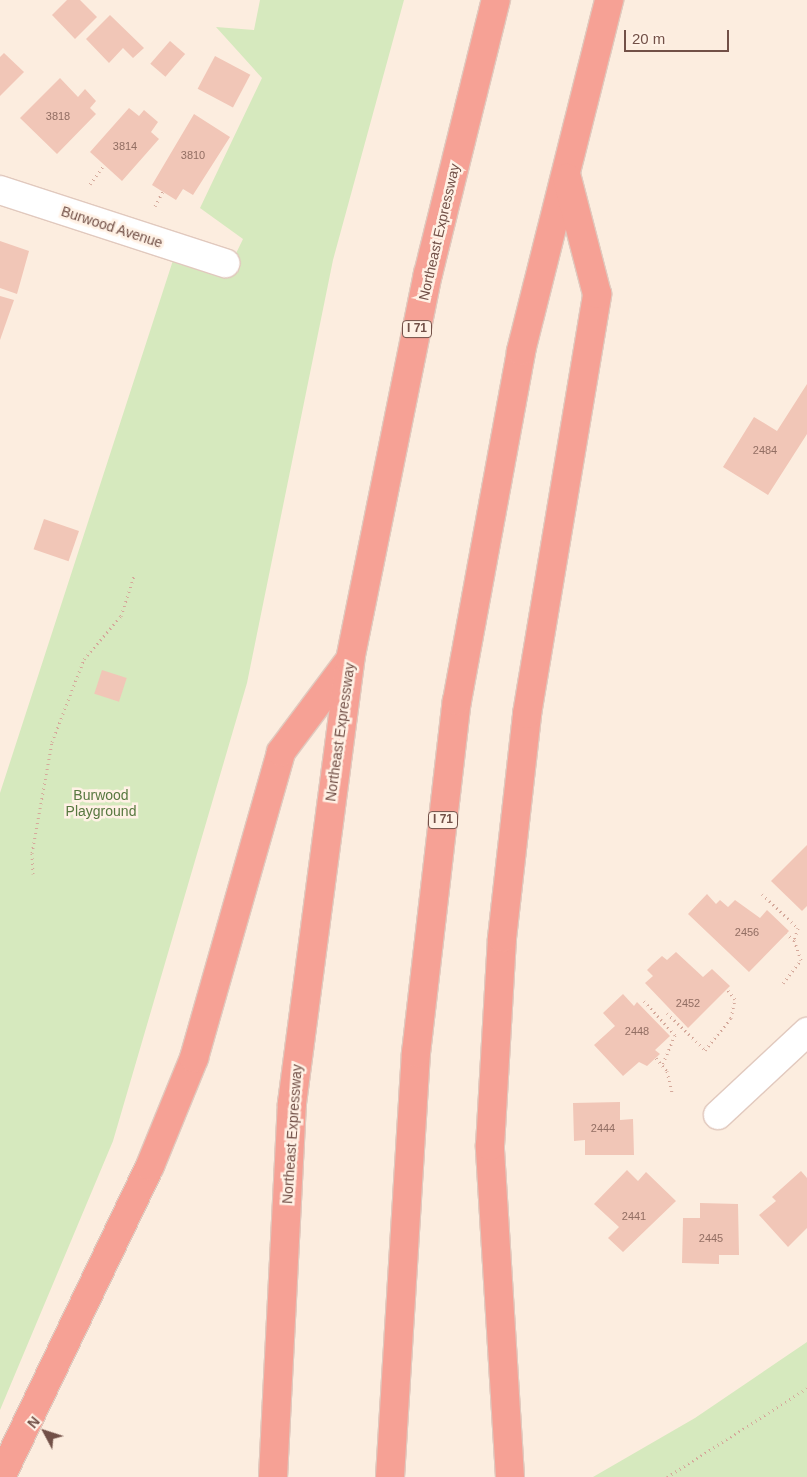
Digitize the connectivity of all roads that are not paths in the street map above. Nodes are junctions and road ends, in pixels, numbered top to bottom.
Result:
1 (496, 0) edge
2 (609, 0) edge
3 (566, 174) junction
4 (0, 190) edge
5 (225, 264) dead end
6 (350, 660) junction
7 (807, 1032) edge
8 (718, 1115) dead end
9 (1, 1477) edge
10 (273, 1477) edge
11 (390, 1477) edge
12 (510, 1477) edge

1 - 6 highway, Northeast Expressway / I 71
2 - 3 highway, I 71
3 - 11 highway, I 71
3 - 12 highway
4 - 5 street, Burwood Avenue
6 - 9 highway
6 - 10 highway, Northeast Expressway / I 71
7 - 8 street

